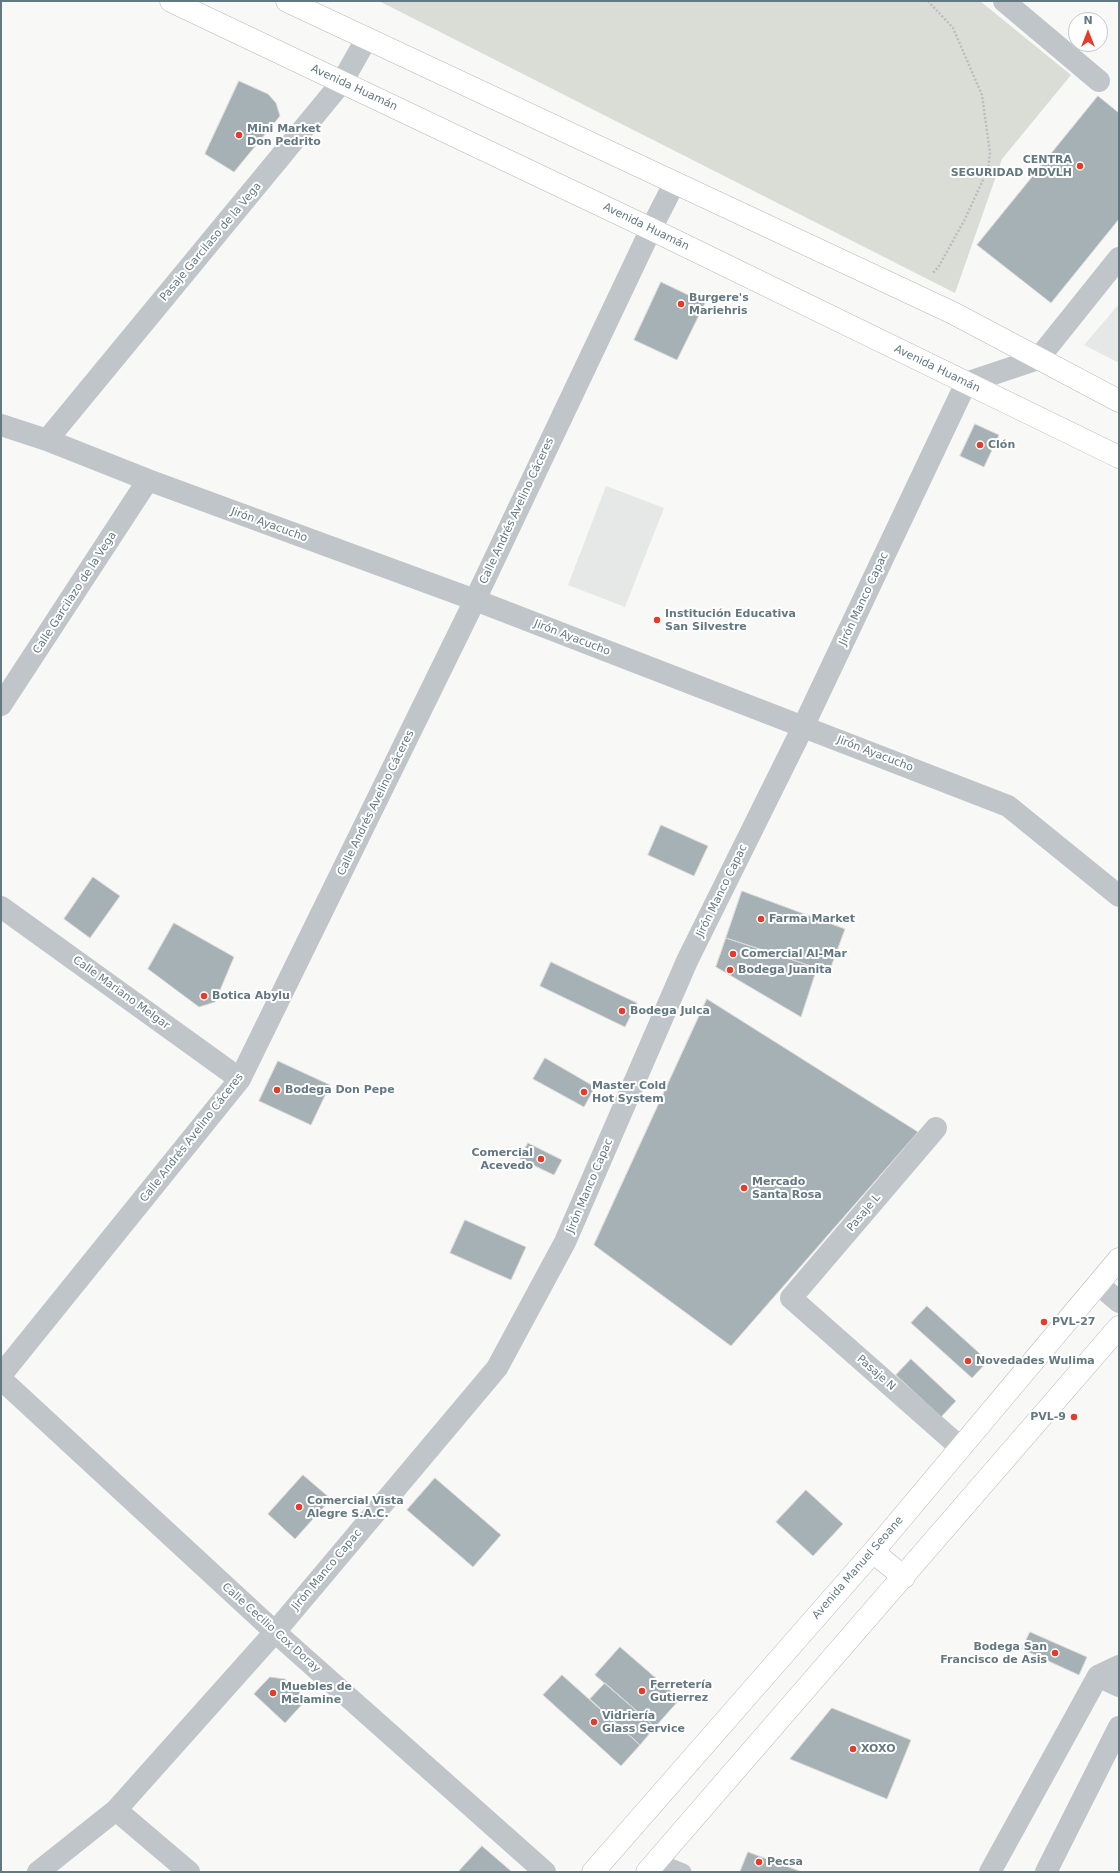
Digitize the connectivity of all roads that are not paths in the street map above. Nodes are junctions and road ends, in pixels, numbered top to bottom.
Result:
1 (171, 1) edge
2 (287, 1) edge
3 (1004, 1) edge
4 (367, 38) junction
5 (1099, 81) dead end
6 (342, 82) junction
7 (675, 182) junction
8 (651, 229) junction
9 (1119, 258) edge
10 (1038, 359) junction
11 (966, 383) junction
12 (1119, 401) edge
13 (1, 425) edge
14 (47, 440) junction
15 (1119, 457) edge
16 (148, 480) junction
17 (475, 600) junction
18 (1, 705) edge
19 (804, 727) junction
20 (1119, 896) edge
21 (1, 907) edge
22 (240, 1079) junction
23 (936, 1128) dead end
24 (1119, 1259) edge
25 (1098, 1284) junction
26 (791, 1298) joint
27 (1119, 1302) edge
28 (1119, 1327) edge
29 (1, 1375) edge
30 (1, 1380) edge
31 (960, 1447) junction
32 (873, 1552) junction
33 (904, 1577) junction
34 (275, 1632) junction
35 (1119, 1666) edge
36 (1098, 1676) junction
37 (1119, 1686) edge
38 (1119, 1727) edge
39 (116, 1810) junction
40 (651, 1867) edge
41 (38, 1872) edge
42 (189, 1872) edge
43 (545, 1872) edge
44 (593, 1872) edge
45 (683, 1872) edge
46 (990, 1872) edge
47 (1046, 1872) edge

1 - 6 main road, Avenida Huamán
2 - 4 main road
3 - 5 street
4 - 6 street, Pasaje Garcilaso de la Vega
4 - 7 main road
6 - 8 main road, Avenida Huamán
6 - 14 street, Pasaje Garcilaso de la Vega
7 - 8 street, Calle Andrés Avelino Cáceres
7 - 10 main road
8 - 11 main road, Avenida Huamán
8 - 17 street, Calle Andrés Avelino Cáceres
9 - 10 street
10 - 11 street
10 - 12 main road
11 - 15 main road, Avenida Huamán
11 - 19 street, Jirón Manco Capac
13 - 14 street, Jirón Ayacucho
14 - 16 street, Jirón Ayacucho
16 - 17 street, Jirón Ayacucho
16 - 18 street, Calle Garcilazo de la Vega
17 - 19 street, Jirón Ayacucho
17 - 22 street, Calle Andrés Avelino Cáceres
19 - 20 street, Jirón Ayacucho
19 - 34 street, Jirón Manco Capac
21 - 22 street, Calle Mariano Melgar
22 - 29 street, Calle Andrés Avelino Cáceres
23 - 26 street, Pasaje L
24 - 25 main road, Avenida Manuel Seoane
25 - 27 street
25 - 31 main road, Avenida Manuel Seoane
26 - 31 street, Pasaje N
28 - 33 main road
30 - 34 street, Calle Cecilio Cox Doray
31 - 32 main road, Avenida Manuel Seoane
32 - 33 main road
32 - 44 main road, Avenida Manuel Seoane
33 - 40 main road
34 - 39 street, Jirón Manco Capac
34 - 43 street, Calle Cecilio Cox Doray
35 - 36 street
36 - 37 street
36 - 46 street
38 - 47 street
39 - 41 street, Jirón Manco Capac
39 - 42 street
40 - 45 lane

